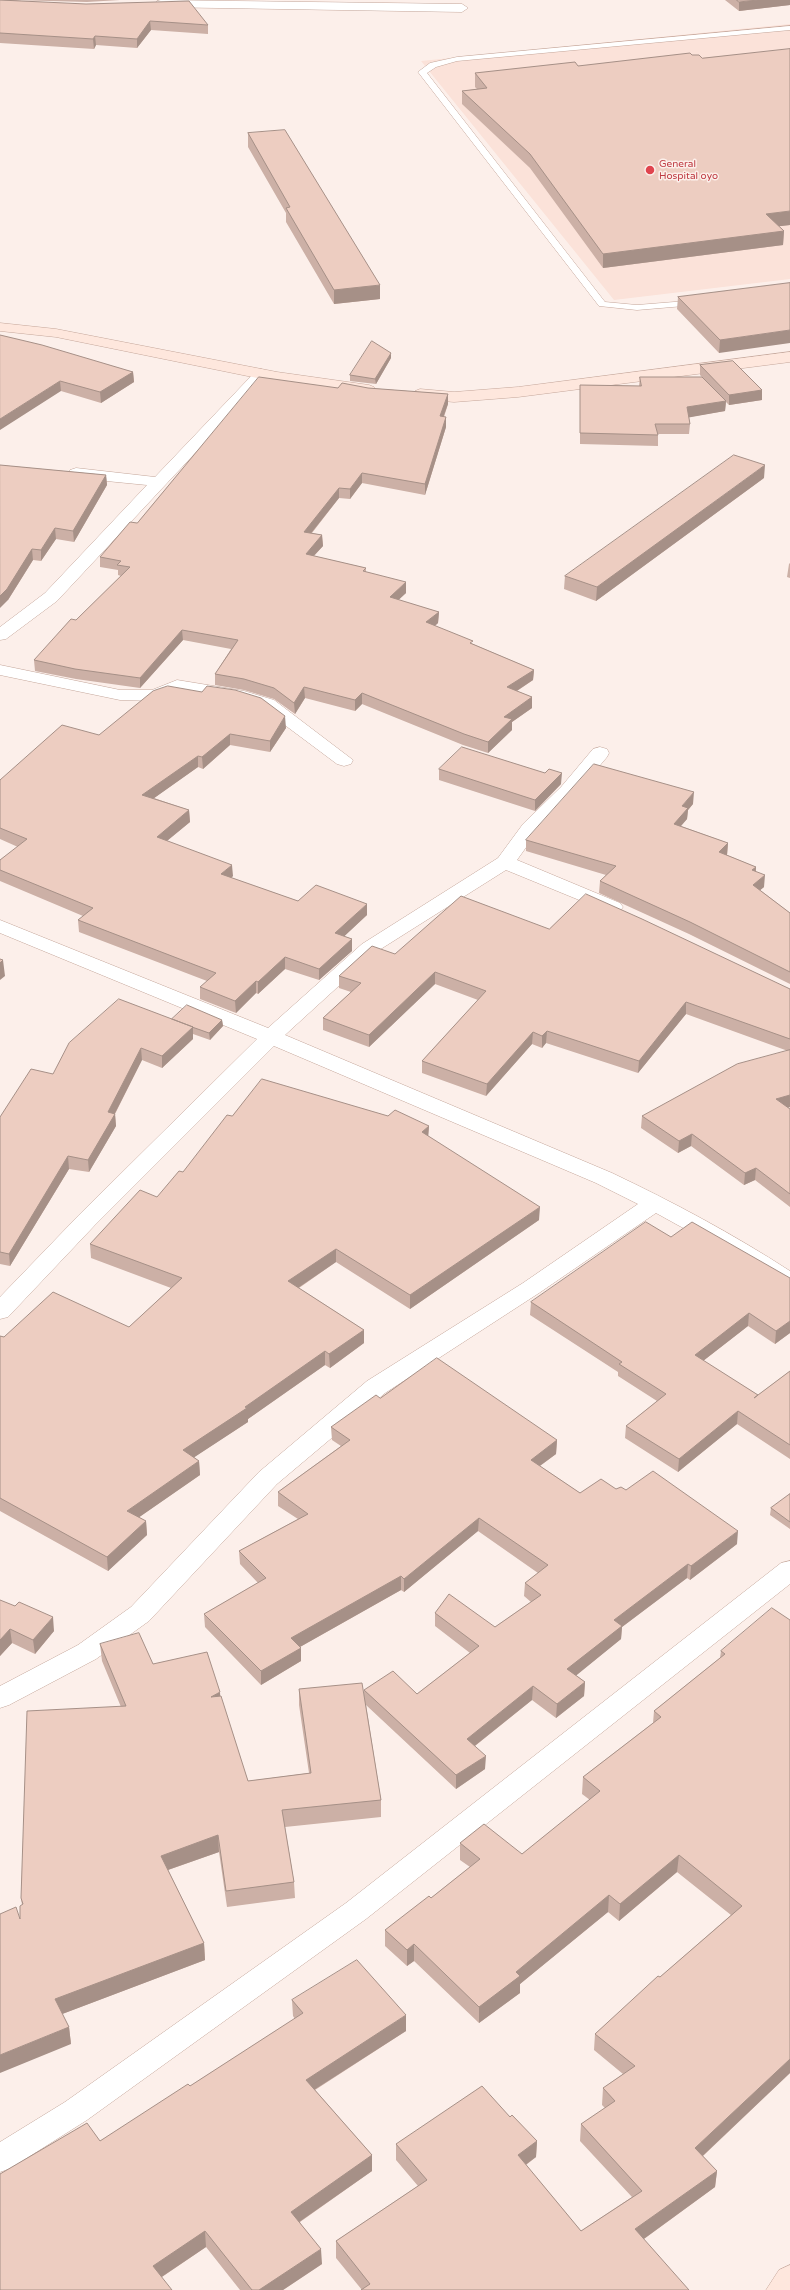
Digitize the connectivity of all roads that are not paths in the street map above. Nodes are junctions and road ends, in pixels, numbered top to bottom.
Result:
1 (146, 4) edge
2 (462, 8) dead end
3 (790, 28) edge
4 (706, 300) edge
5 (0, 327) edge
6 (790, 357) edge
7 (261, 374) junction
8 (384, 391) edge
9 (407, 393) edge
10 (61, 472) edge
11 (161, 482) junction
12 (0, 636) edge
13 (0, 670) edge
14 (600, 753) dead end
15 (344, 760) dead end
16 (505, 862) junction
17 (628, 914) edge
18 (0, 926) edge
19 (272, 1037) junction
20 (655, 1203) junction
21 (790, 1282) edge
22 (0, 1311) edge
23 (790, 1570) edge
24 (0, 1698) edge
25 (0, 2158) edge
26 (790, 2280) edge
27 (782, 2290) edge

1 - 2 street
3 - 4 lane
5 - 7 street
6 - 9 street
7 - 8 street
7 - 11 street
10 - 11 street
11 - 12 street
13 - 15 street
14 - 16 street
16 - 17 street
16 - 19 street
18 - 19 street
19 - 20 street
19 - 22 street
20 - 21 street
20 - 24 street
23 - 25 street
26 - 27 street

